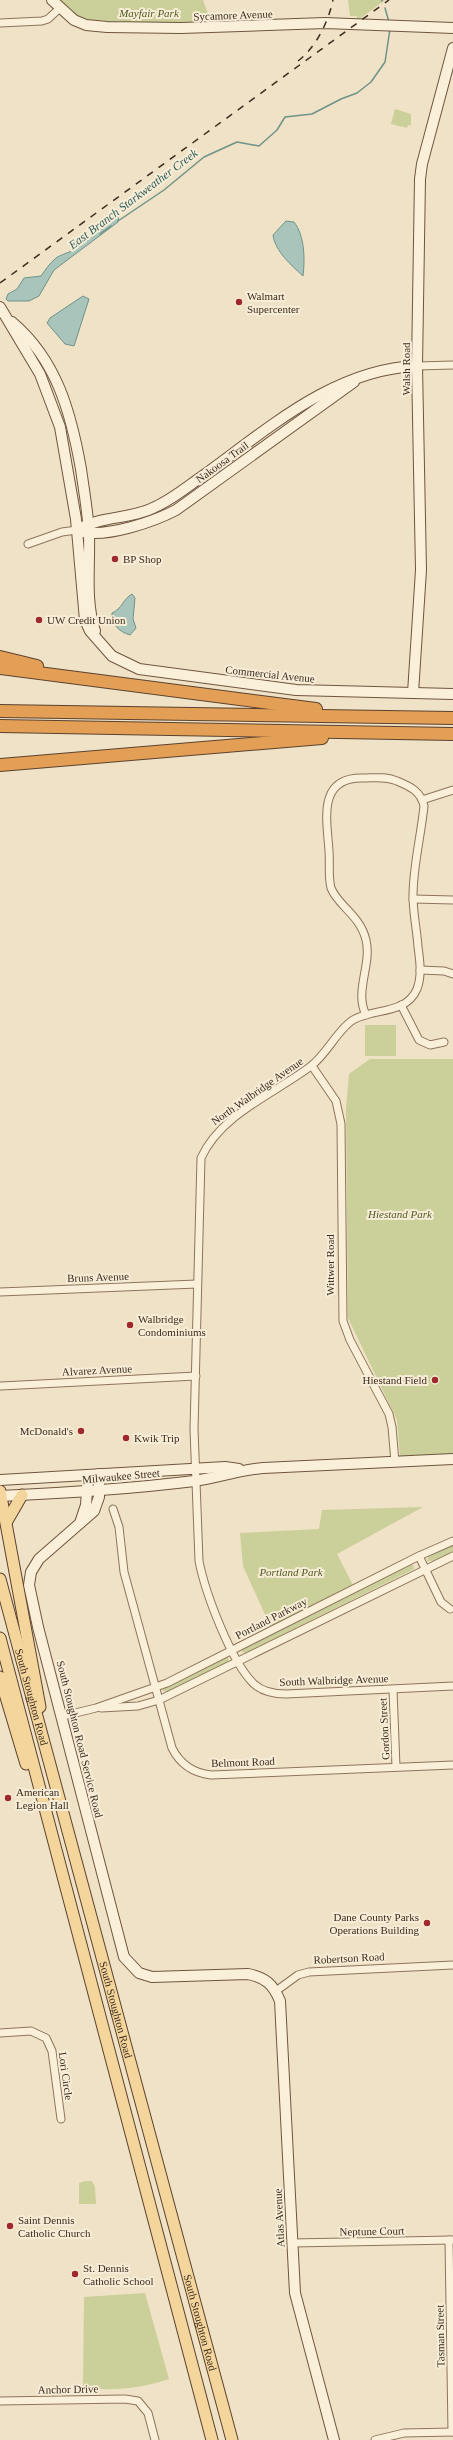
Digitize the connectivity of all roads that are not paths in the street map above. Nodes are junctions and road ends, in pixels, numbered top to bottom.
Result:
1 (52, 0) edge
2 (60, 8) junction
3 (0, 22) edge
4 (453, 28) edge
5 (453, 48) edge
6 (0, 307) edge
7 (8, 319) junction
8 (453, 365) edge
9 (417, 366) junction
10 (89, 528) junction
11 (77, 530) junction
12 (28, 544) dead end
13 (97, 639) junction
14 (0, 657) edge
15 (0, 668) edge
16 (100, 681) junction
17 (413, 693) junction
18 (453, 694) edge
19 (0, 711) edge
20 (450, 718) edge
21 (0, 726) edge
22 (427, 733) junction
23 (453, 734) edge
24 (3, 765) edge
25 (453, 790) edge
26 (422, 800) junction
27 (413, 899) junction
28 (453, 900) edge
29 (420, 970) junction
30 (453, 974) edge
31 (401, 1005) junction
32 (366, 1015) junction
33 (444, 1042) dead end
34 (312, 1066) junction
35 (197, 1284) junction
36 (0, 1292) edge
37 (196, 1376) junction
38 (1, 1386) edge
39 (453, 1459) edge
40 (395, 1462) junction
41 (195, 1469) junction
42 (243, 1470) junction
43 (99, 1474) junction
44 (88, 1475) junction
45 (0, 1480) edge
46 (195, 1481) junction
47 (87, 1491) junction
48 (100, 1491) junction
49 (0, 1494) edge
50 (22, 1495) junction
51 (113, 1509) dead end
52 (7, 1521) junction
53 (80, 1523) junction
54 (453, 1542) edge
55 (419, 1556) junction
56 (453, 1556) edge
57 (425, 1569) junction
58 (0, 1579) edge
59 (450, 1610) dead end
60 (0, 1638) edge
61 (233, 1650) junction
62 (239, 1661) junction
63 (0, 1677) edge
64 (453, 1686) edge
65 (155, 1688) junction
66 (393, 1690) junction
67 (159, 1700) junction
68 (96, 1708) junction
69 (63, 1716) junction
70 (44, 1743) junction
71 (453, 1765) edge
72 (396, 1767) junction
73 (57, 1857) junction
74 (453, 1965) edge
75 (110, 1989) junction
76 (276, 1991) junction
77 (93, 1994) junction
78 (0, 2033) edge
79 (61, 2119) dead end
80 (451, 2240) edge
81 (292, 2243) junction
82 (0, 2401) edge
83 (453, 2432) edge
84 (155, 2440) edge
85 (212, 2440) edge
86 (233, 2440) edge
87 (334, 2440) edge
88 (375, 2440) edge

1 - 2 street, Sycamore Avenue
2 - 3 street
2 - 4 street, Sycamore Avenue
5 - 9 street, Walsh Road
6 - 7 street, Commercial Avenue
7 - 10 street, Commercial Avenue
7 - 11 street, Commercial Avenue
8 - 9 street, Nakoosa Trail
9 - 10 street, Nakoosa Trail
9 - 17 street, Walsh Road
10 - 11 street, Nakoosa Trail
10 - 13 street, Commercial Avenue
11 - 12 street, Nakoosa Trail
11 - 13 street, Commercial Avenue
13 - 17 street, Commercial Avenue
14 - 16 highway
15 - 16 highway
16 - 20 highway
17 - 18 street, Commercial Avenue
19 - 20 highway
21 - 22 highway
22 - 23 highway
22 - 24 highway
25 - 26 street
26 - 27 street, North Walbridge Avenue
26 - 32 street
27 - 28 street
27 - 29 street, North Walbridge Avenue
29 - 30 street
29 - 31 street, North Walbridge Avenue
31 - 32 street, North Walbridge Avenue
31 - 33 street
32 - 34 street, North Walbridge Avenue
34 - 35 street, North Walbridge Avenue
34 - 40 street, Wittwer Road
35 - 36 street, Bruns Avenue
35 - 37 street, North Walbridge Avenue
37 - 38 street, Alvarez Avenue
37 - 41 street, North Walbridge Avenue
39 - 40 street, Milwaukee Street
40 - 42 street, Milwaukee Street
41 - 42 street, Milwaukee Street
41 - 43 street, Milwaukee Street
41 - 46 street, South Walbridge Avenue
42 - 46 street, Milwaukee Street
43 - 44 street, Milwaukee Street
43 - 48 street, South Stoughton Road Service Road
44 - 45 street, Milwaukee Street
44 - 47 street
46 - 48 street, Milwaukee Street
46 - 61 street, South Walbridge Avenue
47 - 48 street, Milwaukee Street
47 - 50 street, Milwaukee Street
47 - 53 street
48 - 53 street, South Stoughton Road Service Road
49 - 50 street, Milwaukee Street
49 - 52 main road
50 - 52 main road
51 - 65 street, Belmont Road
52 - 70 main road
53 - 69 street, South Stoughton Road Service Road
54 - 55 street, Portland Parkway
55 - 57 street
55 - 61 street, Portland Parkway
56 - 57 street, Portland Parkway
57 - 59 street
57 - 62 street, Portland Parkway
58 - 70 main road, South Stoughton Road
60 - 73 main road, South Stoughton Road
61 - 62 street, South Walbridge Avenue
61 - 65 street, Portland Parkway
62 - 66 street, South Walbridge Avenue
62 - 67 street, Portland Parkway
63 - 73 main road
64 - 66 street, South Walbridge Avenue
65 - 67 street, Belmont Road
65 - 68 street, Portland Parkway
66 - 72 street, Gordon Street
67 - 68 street, Portland Parkway
67 - 72 street, Belmont Road
68 - 69 street, Portland Parkway
69 - 76 street, South Stoughton Road Service Road
70 - 75 main road, South Stoughton Road
71 - 72 street, Belmont Road
73 - 77 main road, South Stoughton Road
74 - 76 street, Robertson Road
75 - 77 main road
75 - 86 main road, South Stoughton Road
76 - 81 street, Atlas Avenue
77 - 85 main road, South Stoughton Road
78 - 79 street, Lori Circle
80 - 81 street, Neptune Court
80 - 83 street, Tasman Street
81 - 87 street, Atlas Avenue
82 - 84 street, Anchor Drive
83 - 88 street

